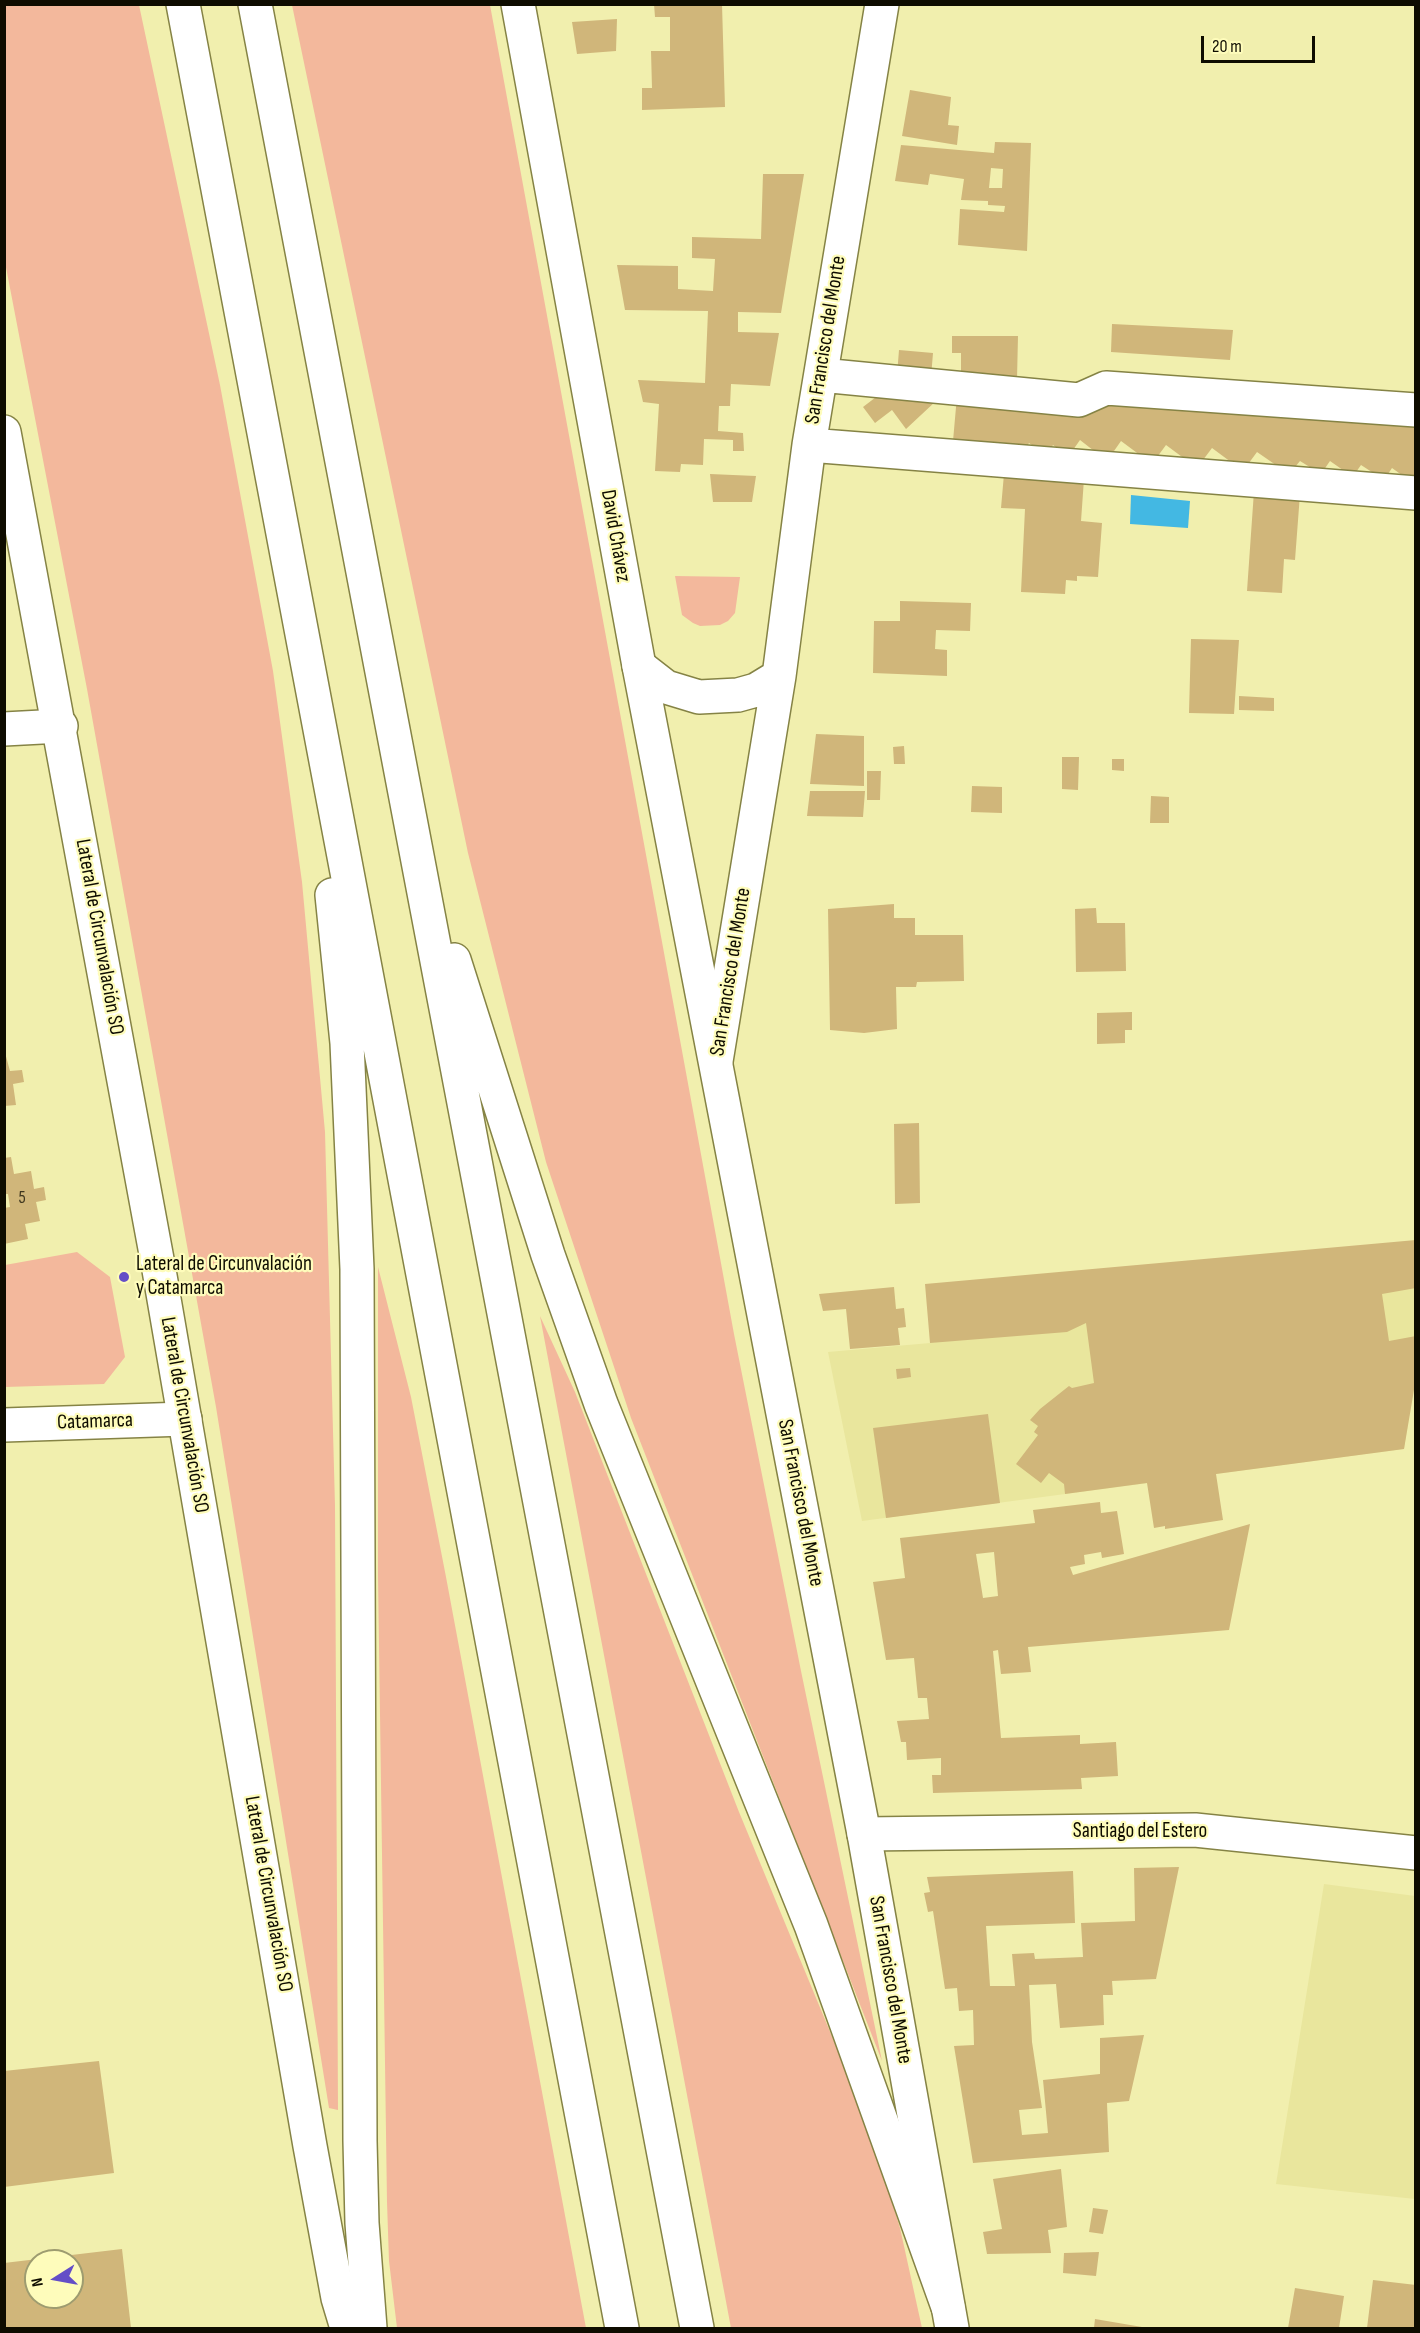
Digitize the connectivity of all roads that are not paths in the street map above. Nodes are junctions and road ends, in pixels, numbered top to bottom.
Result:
1 (183, 4) edge
2 (255, 4) edge
3 (518, 4) edge
4 (882, 4) edge
5 (821, 375) junction
6 (1416, 410) edge
7 (4, 432) edge
8 (809, 445) junction
9 (1416, 493) edge
10 (639, 666) junction
11 (779, 676) junction
12 (313, 690) junction
13 (61, 726) junction
14 (4, 729) edge
15 (408, 812) junction
16 (715, 1066) junction
17 (185, 1419) junction
18 (4, 1425) edge
19 (864, 1834) junction
20 (1416, 1853) edge
21 (950, 2318) edge
22 (347, 2328) edge
23 (370, 2328) edge
24 (622, 2328) edge
25 (697, 2328) edge

1 - 12 main road
2 - 15 main road
3 - 10 main road, David Chávez
4 - 5 main road, San Francisco del Monte
5 - 6 main road
5 - 8 main road, San Francisco del Monte
7 - 13 main road, Lateral de Circunvalación SO
8 - 9 main road
8 - 11 main road, San Francisco del Monte
10 - 11 main road
10 - 16 main road, David Chávez
11 - 16 main road, San Francisco del Monte
12 - 23 main road
12 - 24 main road
13 - 14 main road
13 - 17 main road, Lateral de Circunvalación SO
15 - 21 main road
15 - 25 main road
16 - 19 main road, San Francisco del Monte
17 - 18 main road, Catamarca
17 - 22 main road, Lateral de Circunvalación SO
19 - 20 main road, Santiago del Estero
19 - 21 main road, San Francisco del Monte

